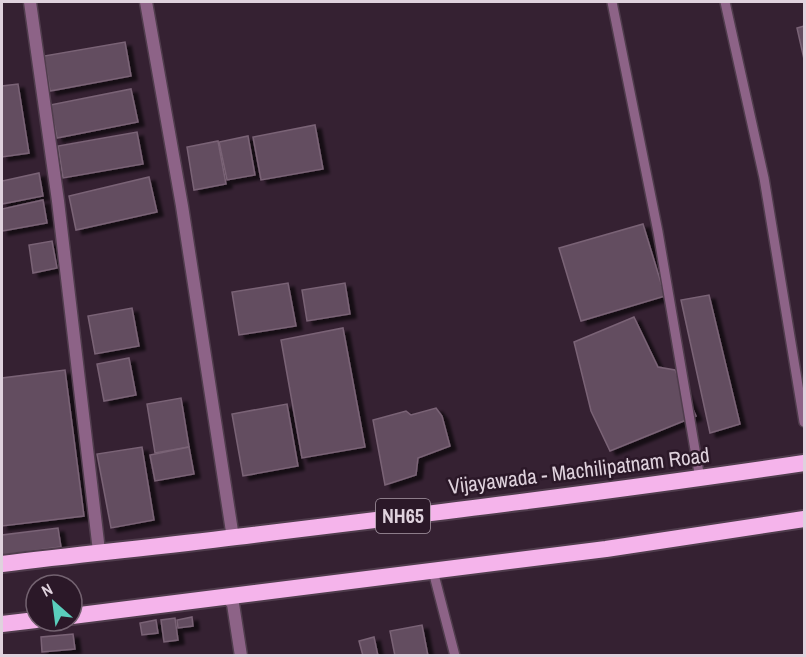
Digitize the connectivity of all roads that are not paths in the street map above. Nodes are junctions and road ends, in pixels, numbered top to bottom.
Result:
1 (30, 2) edge
2 (146, 2) edge
3 (612, 2) edge
4 (725, 2) edge
5 (804, 422) edge
6 (804, 463) edge
7 (700, 478) junction
8 (804, 519) edge
9 (234, 538) junction
10 (99, 551) junction
11 (2, 564) edge
12 (433, 571) junction
13 (226, 596) junction
14 (84, 614) edge
15 (24, 621) edge
16 (2, 624) edge
17 (241, 656) edge
18 (454, 656) edge

1 - 10 street
2 - 9 street
3 - 7 lane
4 - 5 lane
6 - 7 highway, Vijayawada - Machilipatnam Road / NH65
7 - 9 highway, Vijayawada - Machilipatnam Road / NH65
8 - 12 highway
9 - 10 highway, Vijayawada - Machilipatnam Road / NH65
10 - 11 highway, Vijayawada - Machilipatnam Road / NH65
12 - 13 highway
12 - 18 lane
13 - 14 highway
13 - 17 street
15 - 16 highway

